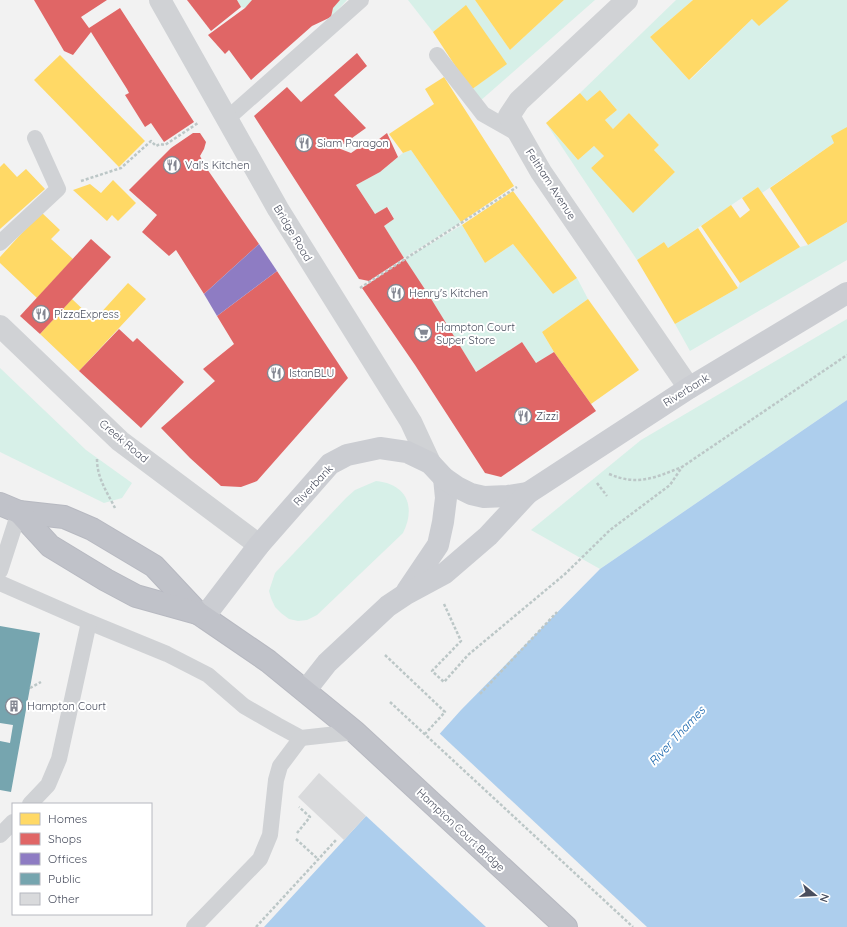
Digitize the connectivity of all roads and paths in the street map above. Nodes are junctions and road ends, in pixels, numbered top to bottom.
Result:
1 (160, 0) edge
2 (361, 0) edge
3 (627, 0) edge
4 (437, 55) dead end
5 (224, 112) junction
6 (520, 135) junction
7 (35, 138) dead end
8 (542, 172) junction
9 (58, 189) junction
10 (0, 243) edge
11 (847, 293) edge
12 (336, 303) junction
13 (0, 326) edge
14 (847, 355) edge
15 (689, 388) junction
16 (97, 454) dead end
17 (682, 467) junction
18 (437, 470) junction
19 (608, 474) dead end
20 (593, 478) dead end
21 (528, 493) junction
22 (607, 496) dead end
23 (10, 508) edge
24 (117, 512) dead end
25 (259, 545) junction
26 (0, 571) edge
27 (0, 583) edge
28 (406, 594) junction
29 (442, 599) dead end
30 (557, 612) dead end
31 (201, 615) junction
32 (88, 622) junction
33 (386, 655) dead end
34 (41, 682) dead end
35 (30, 688) dead end
36 (305, 691) junction
37 (480, 694) dead end
38 (390, 702) dead end
39 (425, 734) junction
40 (358, 735) junction
41 (301, 738) junction
42 (294, 802) dead end
43 (31, 803) edge
44 (336, 840) dead end
45 (318, 859) junction
46 (194, 927) edge
47 (256, 927) edge
48 (566, 927) edge
49 (633, 927) edge

1 - 5 street, Bridge Road
2 - 5 lane
3 - 6 street, Feltham Avenue
4 - 6 lane
5 - 9 path
5 - 12 street, Bridge Road
6 - 8 street, Feltham Avenue
7 - 9 lane
8 - 12 path
8 - 15 street, Feltham Avenue
9 - 10 lane
11 - 15 main road, Riverbank
12 - 18 street, Bridge Road
13 - 25 street, Creek Road
14 - 17 path
15 - 21 main road, Riverbank
16 - 24 path
17 - 19 path
17 - 29 path
18 - 21 main road, Riverbank
18 - 25 main road, Riverbank
18 - 28 main road
20 - 22 path
21 - 28 main road, Riverbank
23 - 26 lane
23 - 31 highway
23 - 31 highway
25 - 31 main road, Riverbank
27 - 32 lane
28 - 36 main road, Riverbank
30 - 37 path
31 - 36 highway, Hampton Court Bridge
32 - 41 lane
32 - 43 lane
33 - 39 path
34 - 35 path
36 - 40 highway, Hampton Court Bridge
38 - 39 path
39 - 49 path
40 - 41 lane
40 - 48 highway, Hampton Court Bridge
41 - 46 lane
42 - 45 path
44 - 45 path
45 - 47 path

